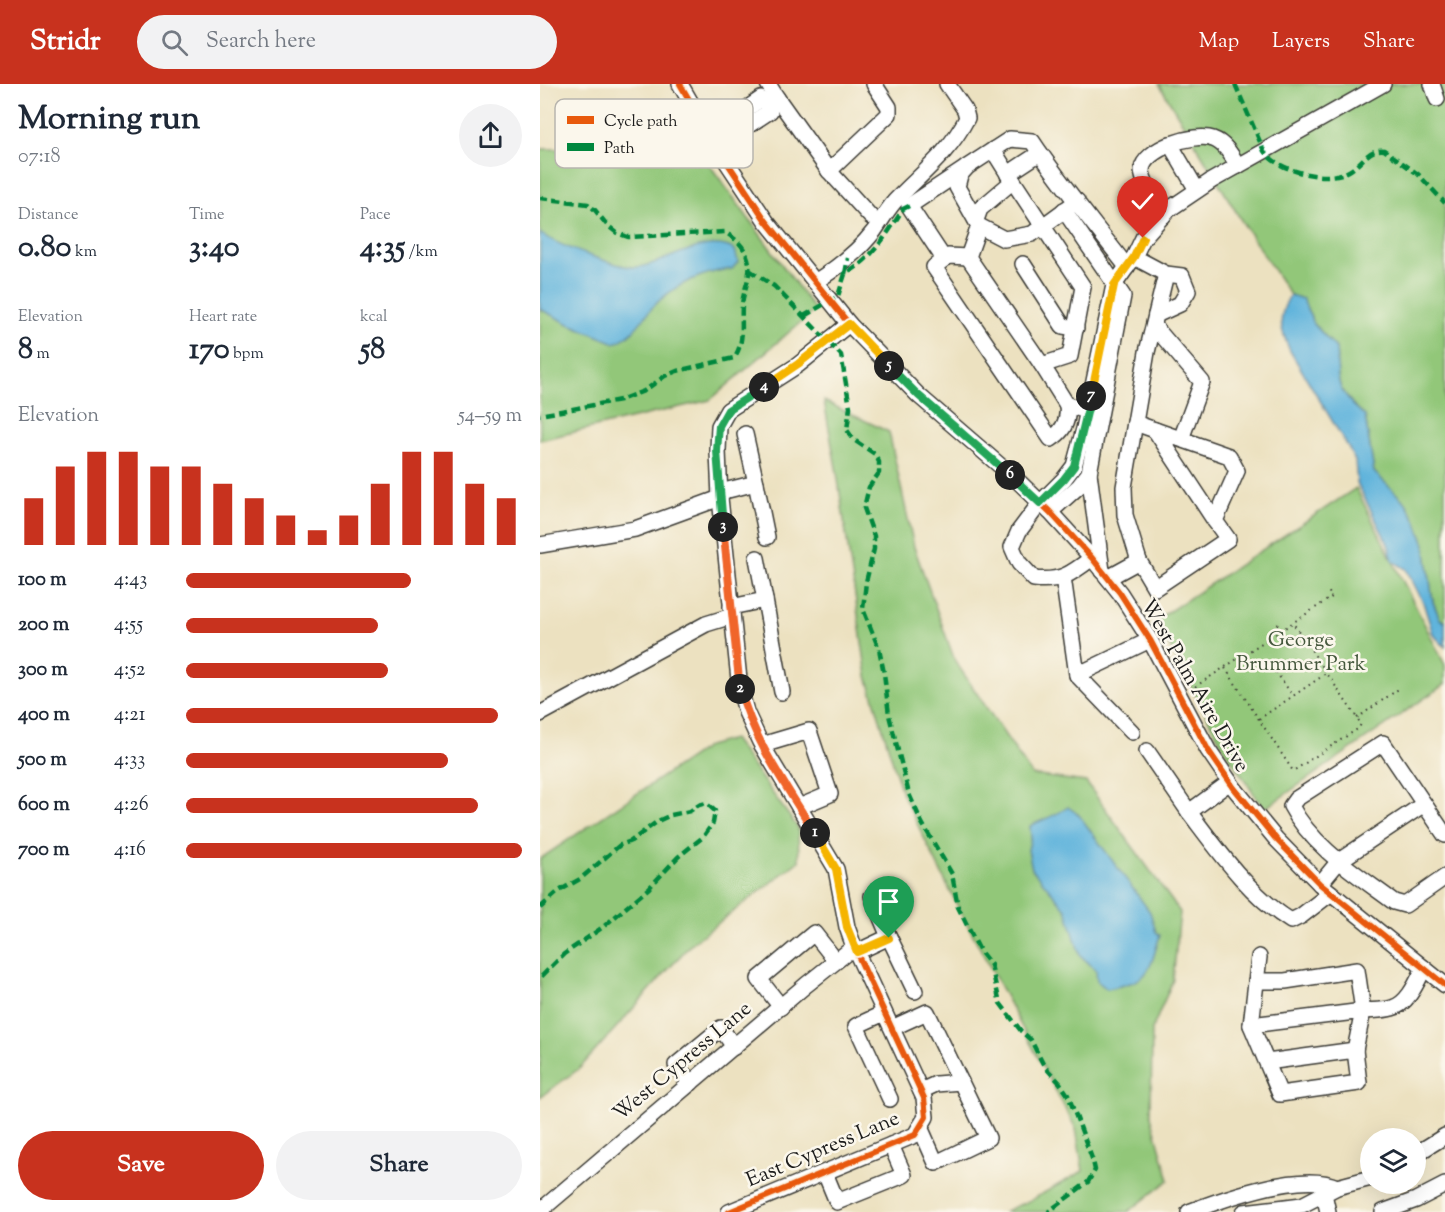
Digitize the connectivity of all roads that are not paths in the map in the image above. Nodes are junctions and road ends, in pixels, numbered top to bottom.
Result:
1 (680, 84) edge
2 (768, 84) edge
3 (874, 84) edge
4 (947, 84) edge
5 (1383, 84) edge
6 (690, 99) edge
7 (773, 101) junction
8 (753, 122) edge
9 (1170, 144) junction
10 (993, 150) junction
11 (1040, 153) junction
12 (1238, 166) junction
13 (967, 167) junction
14 (735, 168) edge
15 (829, 171) junction
16 (1010, 178) junction
17 (1197, 190) junction
18 (1071, 206) junction
19 (1163, 216) junction
20 (871, 217) dead end
21 (978, 223) junction
22 (1042, 227) junction
23 (968, 257) junction
24 (944, 259) junction
25 (1131, 262) junction
26 (1023, 264) dead end
27 (1166, 274) junction
28 (815, 282) junction
29 (1114, 285) junction
30 (1155, 320) junction
31 (849, 324) junction
32 (1076, 328) junction
33 (1041, 365) junction
34 (1067, 405) junction
35 (1095, 413) junction
36 (1135, 423) junction
37 (1155, 430) junction
38 (745, 434) dead end
39 (1181, 440) junction
40 (1089, 473) junction
41 (756, 483) junction
42 (720, 495) junction
43 (1045, 508) junction
44 (1215, 521) junction
45 (767, 537) dead end
46 (540, 545) edge
47 (757, 558) dead end
48 (1092, 558) junction
49 (1139, 561) junction
50 (1105, 574) junction
51 (1063, 577) junction
52 (765, 600) junction
53 (731, 612) junction
54 (1150, 640) junction
55 (1077, 675) junction
56 (782, 692) dead end
57 (540, 714) edge
58 (1132, 732) dead end
59 (762, 746) junction
60 (1147, 751) dead end
61 (1230, 782) junction
62 (1424, 804) junction
63 (799, 807) junction
64 (1189, 812) junction
65 (1445, 835) edge
66 (1339, 861) junction
67 (1445, 877) edge
68 (1325, 888) junction
69 (872, 896) dead end
70 (889, 938) junction
71 (856, 949) junction
72 (1259, 957) dead end
73 (836, 962) junction
74 (1424, 968) junction
75 (1256, 981) junction
76 (1445, 985) edge
77 (915, 991) dead end
78 (781, 1007) junction
79 (1363, 1011) junction
80 (884, 1013) junction
81 (1251, 1025) junction
82 (892, 1028) junction
83 (734, 1047) junction
84 (1355, 1050) junction
85 (1267, 1062) junction
86 (961, 1082) junction
87 (691, 1083) junction
88 (921, 1091) junction
89 (890, 1098) dead end
90 (923, 1122) junction
91 (1445, 1136) edge
92 (891, 1145) junction
93 (1426, 1148) edge
94 (825, 1173) junction
95 (1360, 1180) edge
96 (1445, 1185) edge
97 (1327, 1187) junction
98 (1418, 1206) edge
99 (540, 1211) edge
100 (729, 1212) edge
101 (1189, 1212) edge
102 (1244, 1212) edge
103 (1328, 1212) edge
104 (1383, 1212) edge

1 - 6 street, West Palm Aire Drive
2 - 7 street
3 - 15 street
4 - 28 street
5 - 12 street
7 - 8 street
7 - 15 street
9 - 12 street
9 - 17 street
9 - 19 street
10 - 11 street
10 - 13 street
10 - 16 street
11 - 16 street
11 - 18 street
12 - 17 street
13 - 21 street
13 - 24 street
14 - 28 street, West Palm Aire Drive
15 - 20 street
16 - 21 street
16 - 22 street
17 - 19 street
18 - 22 street
18 - 25 street
18 - 29 street
19 - 25 street
21 - 22 street
21 - 23 street
22 - 32 street
23 - 24 street
23 - 33 street
24 - 34 street
25 - 27 street
25 - 29 street
26 - 32 street
27 - 30 street
27 - 30 street
28 - 31 street, West Palm Aire Drive
29 - 35 street
30 - 36 street
30 - 39 street
31 - 42 street
31 - 43 street, West Palm Aire Drive
32 - 33 street
33 - 34 street
34 - 35 street
35 - 40 street
35 - 43 street
36 - 37 street
36 - 49 street
37 - 39 street
37 - 44 street
38 - 41 street
39 - 44 street
40 - 43 street
40 - 50 street
41 - 42 street
41 - 45 street
42 - 46 street
42 - 53 street
43 - 48 street, West Palm Aire Drive
43 - 51 street
44 - 49 street
47 - 52 street
48 - 50 street, West Palm Aire Drive
48 - 51 street
49 - 50 street
50 - 54 street, West Palm Aire Drive
51 - 55 street
52 - 53 street
52 - 56 street
53 - 57 street
53 - 59 street
54 - 55 street
54 - 61 street, West Palm Aire Drive
55 - 58 street
59 - 63 street
59 - 63 street
60 - 64 street
61 - 64 street
61 - 68 street, West Palm Aire Drive
62 - 65 street
62 - 66 street
62 - 66 street
63 - 71 street
64 - 68 street
66 - 67 street
66 - 68 street
68 - 74 street, West Palm Aire Drive
69 - 70 street
70 - 71 street, West Cypress Lane
70 - 77 street
71 - 73 street, West Cypress Lane
71 - 80 street
72 - 75 street
73 - 78 street, West Cypress Lane
73 - 78 street
74 - 76 street, West Palm Aire Drive
74 - 79 street
75 - 79 street
75 - 81 street
78 - 83 street, West Cypress Lane
79 - 81 street
79 - 84 street
80 - 82 street
80 - 89 street
81 - 85 street
82 - 86 street
82 - 88 street
83 - 87 street, West Cypress Lane
83 - 87 street
84 - 85 street
84 - 85 street
86 - 88 street
86 - 90 street
87 - 99 street, West Cypress Lane
88 - 90 street
90 - 92 street, East Cypress Lane
91 - 93 street
92 - 94 street, East Cypress Lane
92 - 94 street
94 - 100 street, East Cypress Lane
95 - 97 street
96 - 98 street
97 - 101 street
97 - 102 street
97 - 103 street
98 - 104 street

